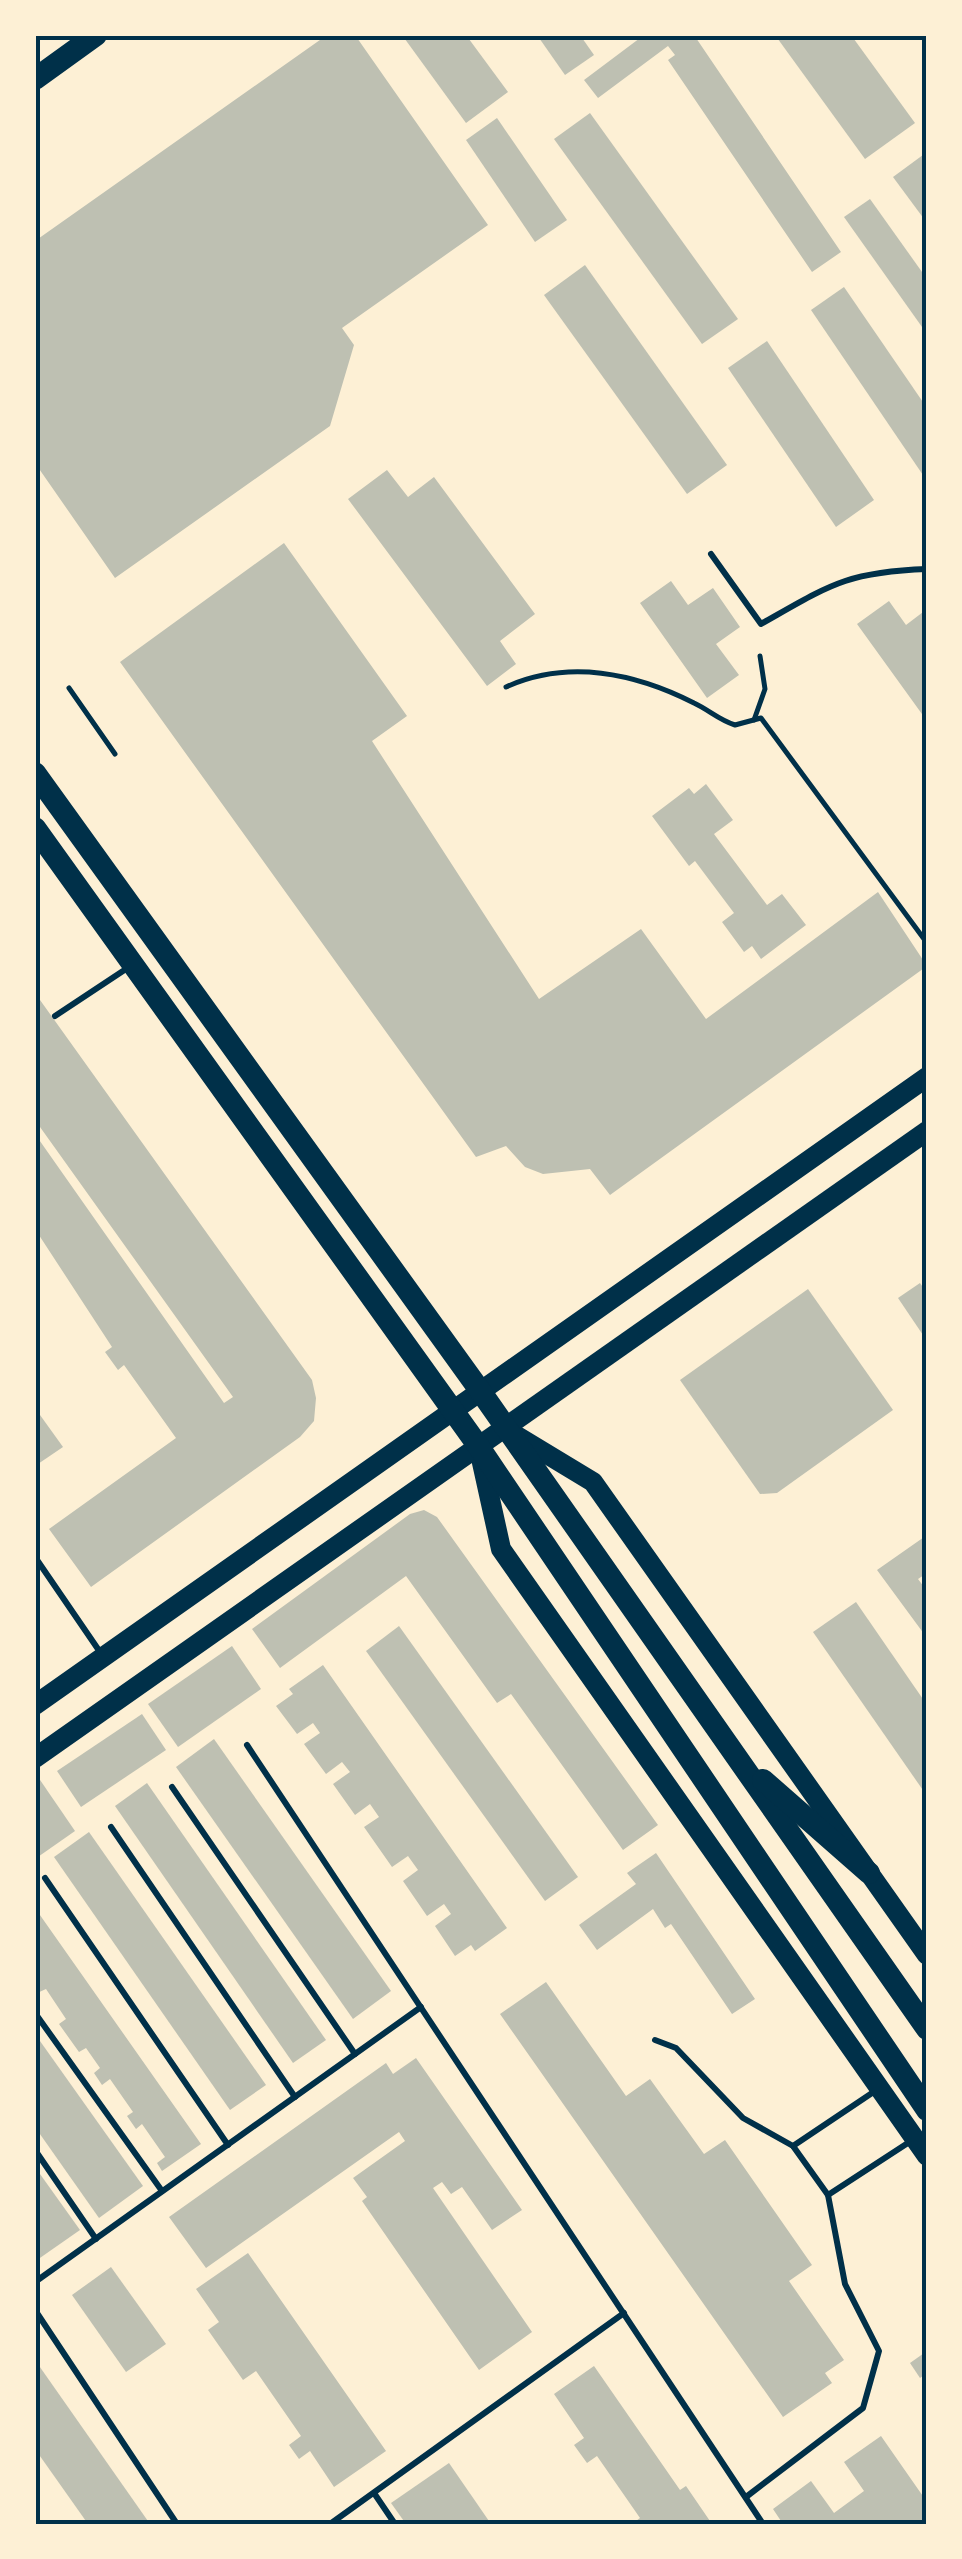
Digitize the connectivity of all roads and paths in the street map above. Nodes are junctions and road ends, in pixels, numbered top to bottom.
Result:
1 (96, 35) edge
2 (35, 78) edge
3 (711, 554) dead end
4 (927, 569) edge
5 (760, 656) dead end
6 (506, 687) dead end
7 (69, 688) dead end
8 (754, 720) junction
9 (115, 754) dead end
10 (35, 773) edge
11 (35, 828) edge
12 (927, 943) edge
13 (132, 965) junction
14 (55, 1016) dead end
15 (927, 1077) edge
16 (927, 1131) edge
17 (481, 1392) junction
18 (452, 1412) junction
19 (506, 1429) junction
20 (479, 1447) junction
21 (35, 1557) edge
22 (104, 1657) junction
23 (35, 1705) edge
24 (248, 1745) dead end
25 (734, 1754) junction
26 (35, 1758) edge
27 (172, 1787) dead end
28 (111, 1826) dead end
29 (869, 1873) junction
30 (46, 1878) dead end
31 (927, 1955) edge
32 (421, 2007) junction
33 (35, 2013) edge
34 (927, 2029) edge
35 (655, 2040) dead end
36 (355, 2054) junction
37 (879, 2088) junction
38 (295, 2096) junction
39 (927, 2110) edge
40 (228, 2145) junction
41 (793, 2146) junction
42 (921, 2148) edge
43 (35, 2150) edge
44 (162, 2191) junction
45 (828, 2195) junction
46 (96, 2239) junction
47 (35, 2282) edge
48 (35, 2310) edge
49 (624, 2314) junction
50 (374, 2493) junction
51 (746, 2497) junction
52 (177, 2524) edge
53 (330, 2524) edge
54 (394, 2524) edge
55 (764, 2524) edge

1 - 2 main road
3 - 4 lane
5 - 8 path
6 - 8 path
7 - 9 path
8 - 12 path
10 - 17 main road
11 - 13 main road
13 - 14 lane
13 - 18 main road
15 - 17 main road
16 - 19 main road
17 - 18 main road
17 - 19 main road
18 - 20 main road
18 - 22 main road
19 - 20 main road
19 - 25 main road
19 - 29 main road
20 - 26 main road
20 - 37 main road
20 - 39 main road
21 - 22 lane
22 - 23 main road
24 - 32 lane
25 - 29 main road
25 - 34 main road
27 - 36 lane
28 - 38 lane
29 - 31 main road
30 - 40 lane
32 - 36 lane
32 - 49 lane
33 - 44 lane
35 - 41 lane
36 - 38 lane
37 - 41 lane
37 - 42 main road
38 - 40 lane
40 - 44 lane
41 - 45 lane
42 - 45 lane
43 - 46 lane
44 - 46 lane
45 - 51 lane
46 - 47 lane
48 - 52 lane
49 - 50 lane
49 - 51 lane
50 - 53 lane
50 - 54 lane
51 - 55 lane

